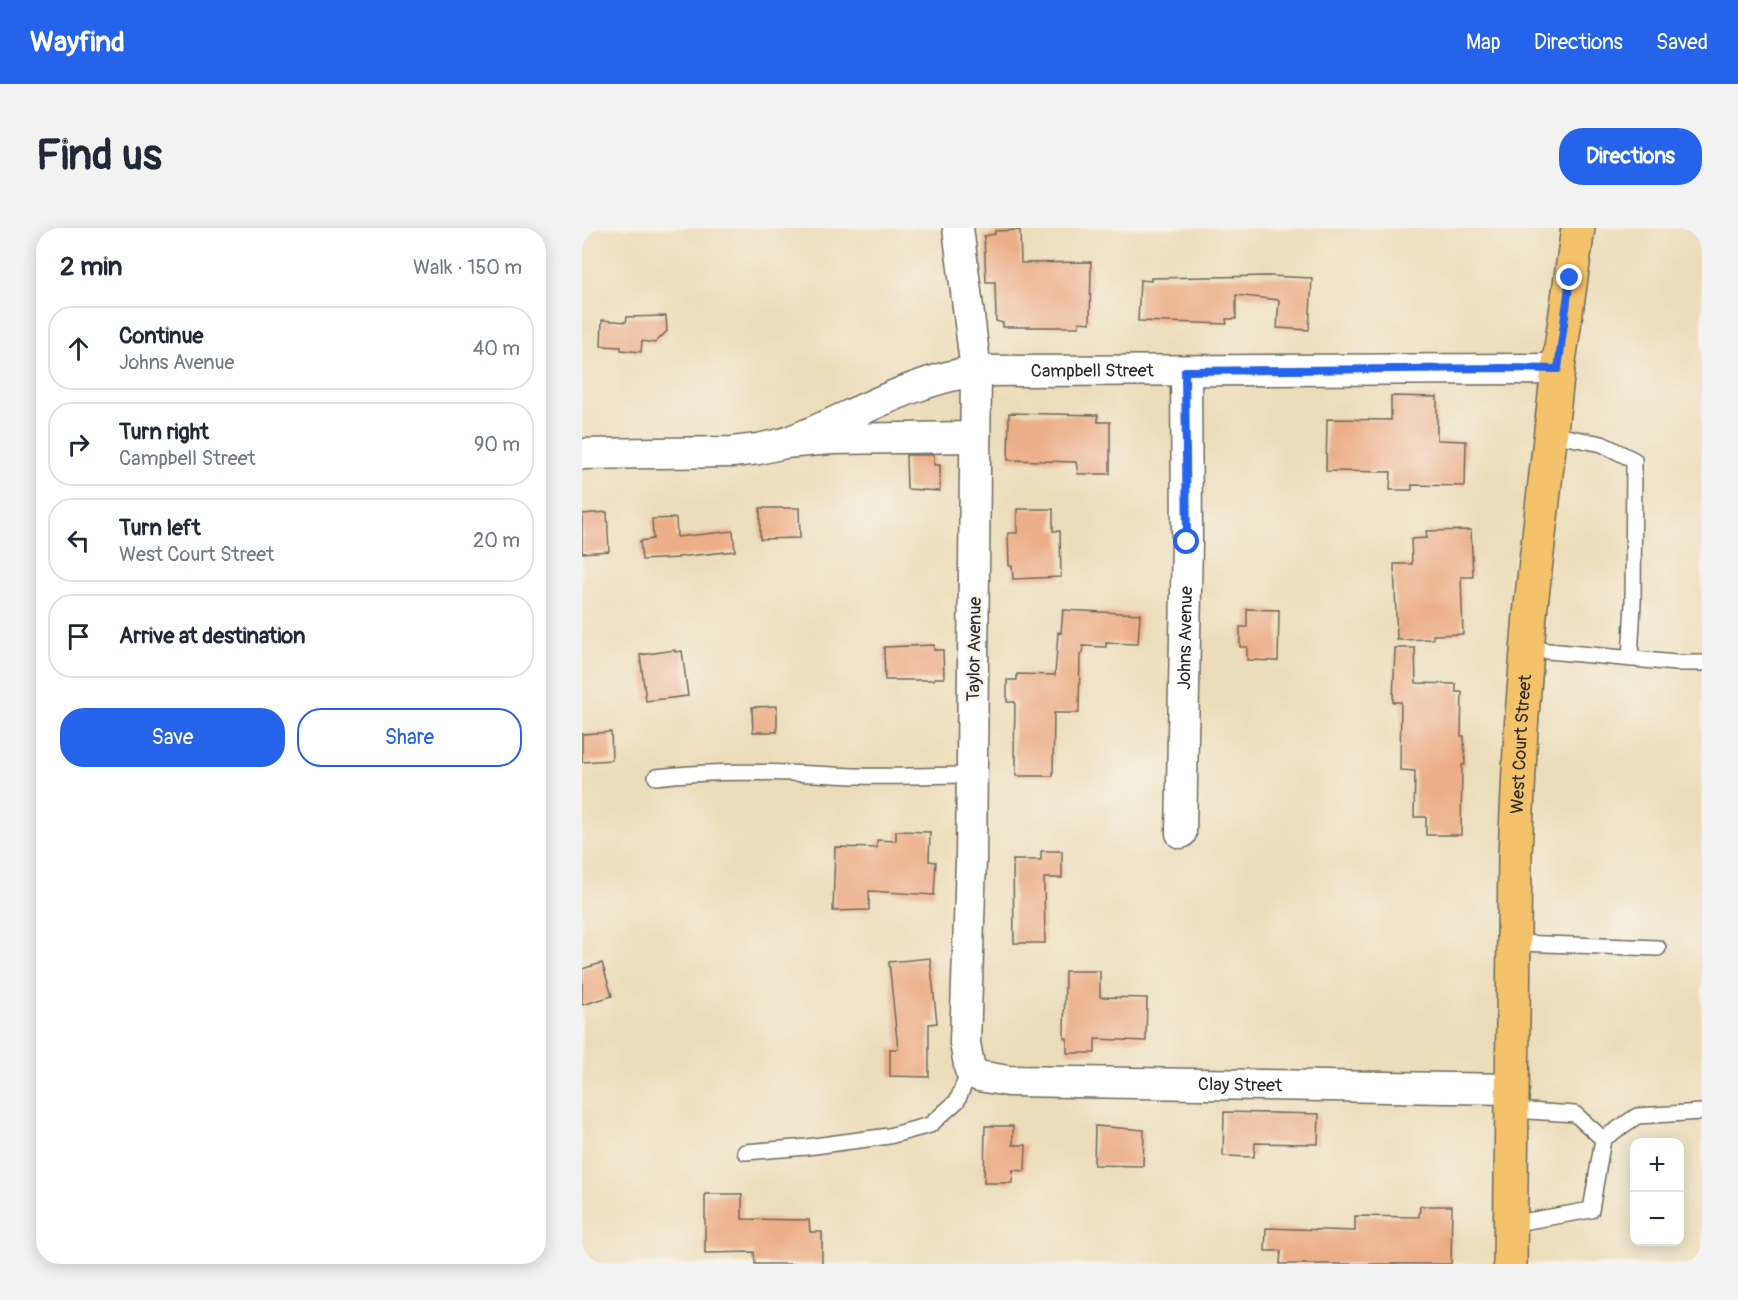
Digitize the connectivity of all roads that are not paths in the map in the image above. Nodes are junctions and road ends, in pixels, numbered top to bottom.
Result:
1 (958, 228) edge
2 (1578, 228) edge
3 (1558, 369) junction
4 (976, 371) junction
5 (1185, 371) junction
6 (1551, 434) junction
7 (975, 437) junction
8 (785, 443) junction
9 (582, 454) edge
10 (1527, 649) junction
11 (1630, 659) junction
12 (1702, 663) edge
13 (972, 775) junction
14 (656, 777) dead end
15 (1180, 833) dead end
16 (1514, 944) junction
17 (1658, 948) dead end
18 (970, 1070) junction
19 (1512, 1100) junction
20 (1702, 1112) edge
21 (1603, 1139) junction
22 (745, 1152) dead end
23 (1511, 1224) junction
24 (1510, 1264) edge

1 - 4 street, Taylor Avenue
2 - 3 main road, West Court Street
3 - 5 street, Campbell Street
3 - 6 main road, West Court Street
4 - 5 street, Campbell Street
4 - 7 street, Taylor Avenue
4 - 8 street, Campbell Street
5 - 15 street, Johns Avenue
6 - 10 main road, West Court Street
6 - 11 lane
7 - 8 street, Campbell Street
7 - 13 street, Taylor Avenue
8 - 9 street, Campbell Street
10 - 11 lane
10 - 16 main road, West Court Street
11 - 12 lane
13 - 14 lane
13 - 18 street, Taylor Avenue
16 - 17 lane
16 - 19 main road, West Court Street
18 - 19 street, Clay Street
18 - 22 lane
19 - 21 lane
19 - 23 main road, West Court Street
20 - 21 lane
21 - 23 lane
23 - 24 main road, West Court Street

